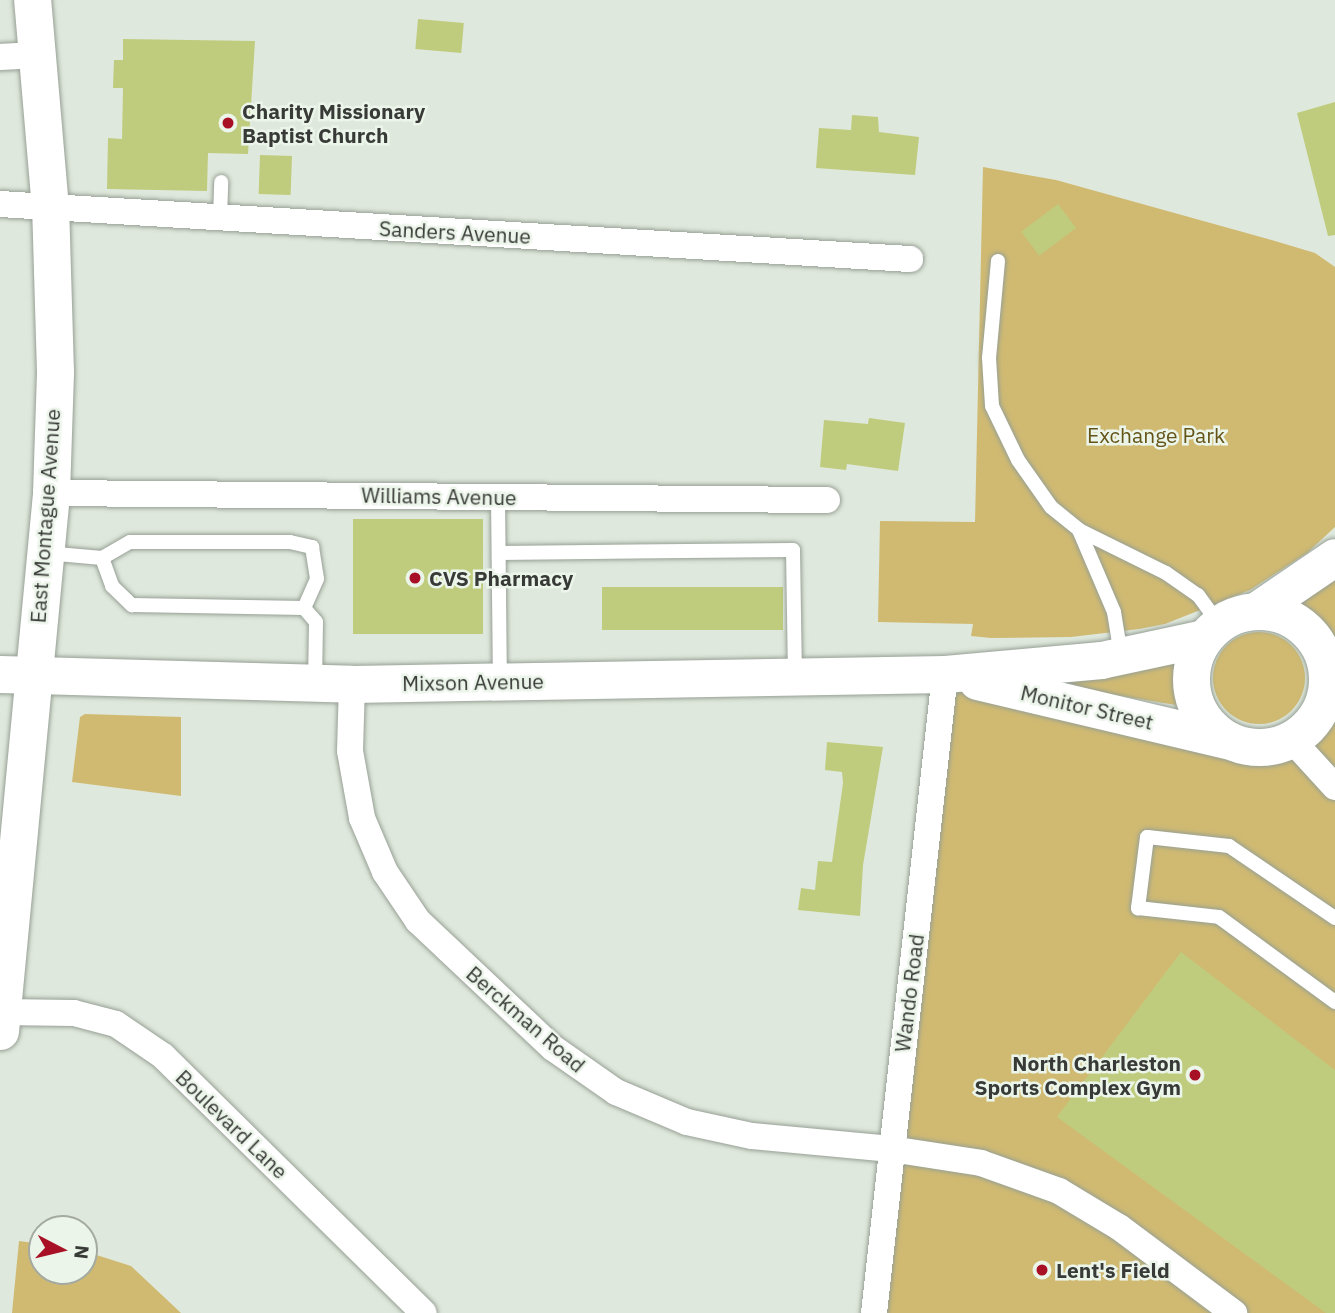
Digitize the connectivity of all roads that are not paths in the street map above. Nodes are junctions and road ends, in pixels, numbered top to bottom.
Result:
1 (32, 0) edge
2 (40, 0) edge
3 (38, 55) junction
4 (0, 57) edge
5 (221, 182) dead end
6 (0, 204) edge
7 (50, 208) junction
8 (220, 218) junction
9 (910, 259) dead end
10 (998, 261) dead end
11 (51, 493) junction
12 (498, 497) junction
13 (827, 500) dead end
14 (1079, 530) junction
15 (44, 553) junction
16 (499, 553) junction
17 (1335, 557) edge
18 (102, 558) junction
19 (304, 608) junction
20 (1257, 610) junction
21 (1211, 631) junction
22 (1121, 656) junction
23 (1331, 670) edge
24 (945, 674) junction
25 (16, 676) edge
26 (795, 676) junction
27 (500, 681) junction
28 (315, 683) junction
29 (352, 684) junction
30 (1291, 739) junction
31 (1229, 741) junction
32 (1335, 786) edge
33 (1335, 918) edge
34 (1335, 1002) edge
35 (1, 1021) edge
36 (891, 1149) junction
37 (425, 1313) edge
38 (874, 1313) edge
39 (1234, 1313) edge

1 - 2 lane
1 - 3 street, East Montague Avenue
3 - 4 street
3 - 7 street, East Montague Avenue
5 - 8 lane
6 - 7 street, Sanders Avenue
7 - 8 street, Sanders Avenue
7 - 11 street, East Montague Avenue
8 - 9 street, Sanders Avenue
10 - 14 lane
11 - 12 street, Williams Avenue
11 - 15 street, East Montague Avenue
12 - 13 street, Williams Avenue
12 - 16 lane
14 - 21 lane
14 - 22 lane
15 - 18 lane
15 - 25 street, East Montague Avenue
16 - 26 lane
16 - 27 lane
17 - 20 street
18 - 19 lane
18 - 19 lane
19 - 28 lane
20 - 21 street
20 - 23 street
21 - 22 street
21 - 31 street
22 - 24 street
23 - 30 street
24 - 26 street, Mixson Avenue
24 - 31 street, Monitor Street
24 - 36 street, Wando Road
25 - 28 street, Mixson Avenue
25 - 35 street, East Montague Avenue
26 - 27 street, Mixson Avenue
27 - 29 street, Mixson Avenue
28 - 29 street, Mixson Avenue
29 - 36 street, Berckman Road
30 - 31 street
30 - 32 street
33 - 34 lane
35 - 37 street, Boulevard Lane
36 - 38 street, Wando Road
36 - 39 street, Berckman Road

